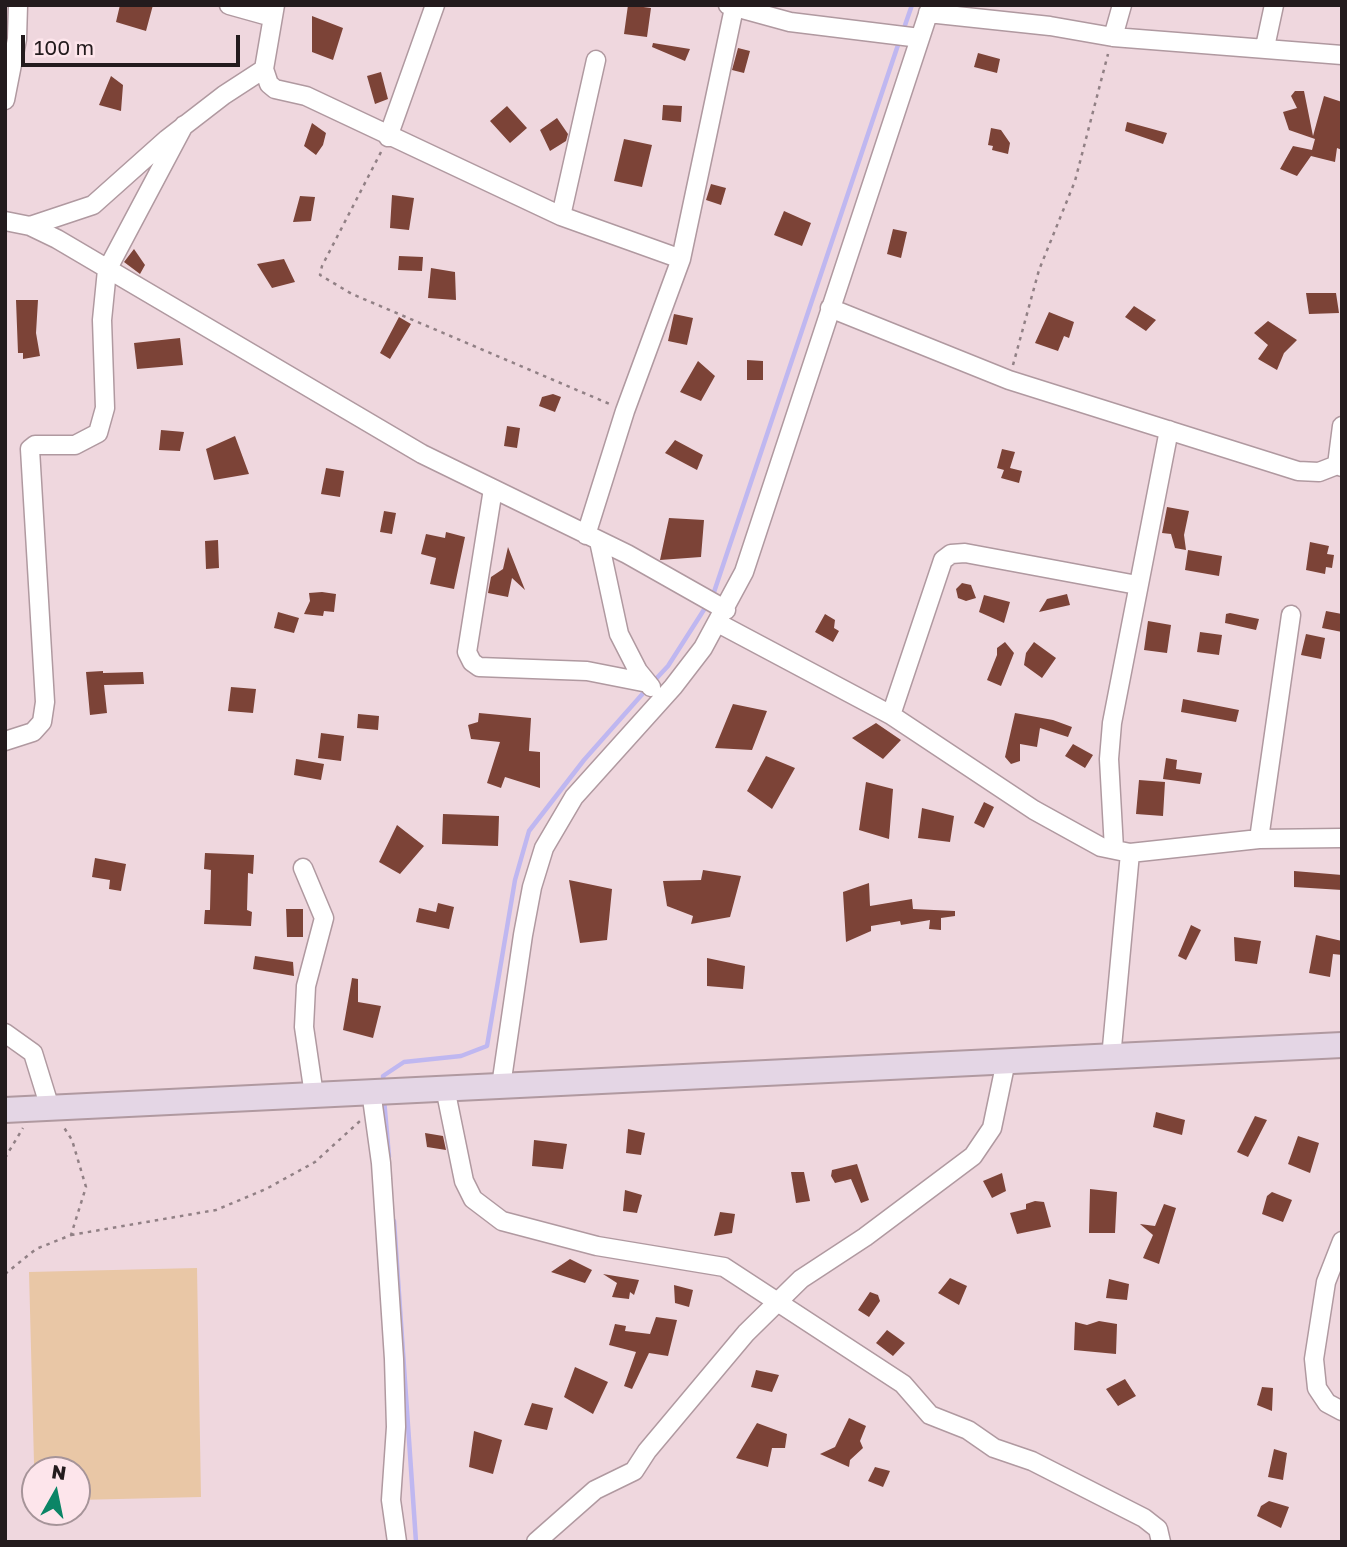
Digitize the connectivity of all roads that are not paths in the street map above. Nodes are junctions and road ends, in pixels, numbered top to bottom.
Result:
1 (18, 5) edge
2 (229, 5) edge
3 (435, 5) edge
4 (1122, 5) edge
5 (1274, 5) edge
6 (731, 6) edge
7 (929, 9) edge
8 (273, 11) edge
9 (1113, 37) junction
10 (920, 38) junction
11 (1265, 47) junction
12 (1342, 55) edge
13 (596, 61) dead end
14 (264, 69) junction
15 (5, 100) edge
16 (184, 125) junction
17 (388, 137) junction
18 (561, 216) junction
19 (5, 221) edge
20 (30, 226) junction
21 (681, 259) junction
22 (107, 270) junction
23 (831, 308) junction
24 (1342, 426) edge
25 (1169, 430) junction
26 (1339, 466) edge
27 (493, 489) junction
28 (593, 538) junction
29 (1137, 585) junction
30 (1291, 615) dead end
31 (722, 617) junction
32 (648, 683) junction
33 (661, 700) junction
34 (891, 715) junction
35 (5, 741) edge
36 (1342, 838) edge
37 (1259, 839) junction
38 (1122, 851) junction
39 (303, 868) dead end
40 (5, 1033) edge
41 (1342, 1045) edge
42 (1111, 1058) junction
43 (1006, 1060) junction
44 (501, 1086) junction
45 (445, 1088) junction
46 (314, 1095) junction
47 (372, 1100) junction
48 (42, 1108) junction
49 (5, 1110) edge
50 (1342, 1241) edge
51 (779, 1300) junction
52 (1342, 1411) edge
53 (397, 1542) edge
54 (536, 1542) edge
55 (1161, 1542) edge

1 - 15 street
2 - 8 street
3 - 17 street
4 - 9 street
5 - 11 street
6 - 10 street
6 - 21 street
7 - 9 street
7 - 10 street
8 - 14 street
9 - 11 street
10 - 23 street
11 - 12 street
13 - 18 street
14 - 16 street
14 - 17 street
16 - 20 street
16 - 22 street
17 - 18 street
18 - 21 street
19 - 20 street
20 - 22 street
21 - 28 street
22 - 27 street
22 - 35 street
23 - 25 street
23 - 31 street
24 - 26 street
25 - 26 street
25 - 29 street
27 - 28 street
27 - 32 street
28 - 31 street
28 - 32 street
29 - 34 street
29 - 38 street
30 - 37 street
31 - 33 street
31 - 34 street
32 - 33 street
33 - 44 street
34 - 38 street
36 - 37 street
37 - 38 street
38 - 42 street
39 - 46 street
40 - 48 street
41 - 42 main road
42 - 43 main road
43 - 44 main road
43 - 51 street
44 - 45 main road
45 - 47 main road
45 - 51 street
46 - 47 main road
46 - 48 main road
47 - 53 street
48 - 49 main road
50 - 52 street
51 - 54 street
51 - 55 street

